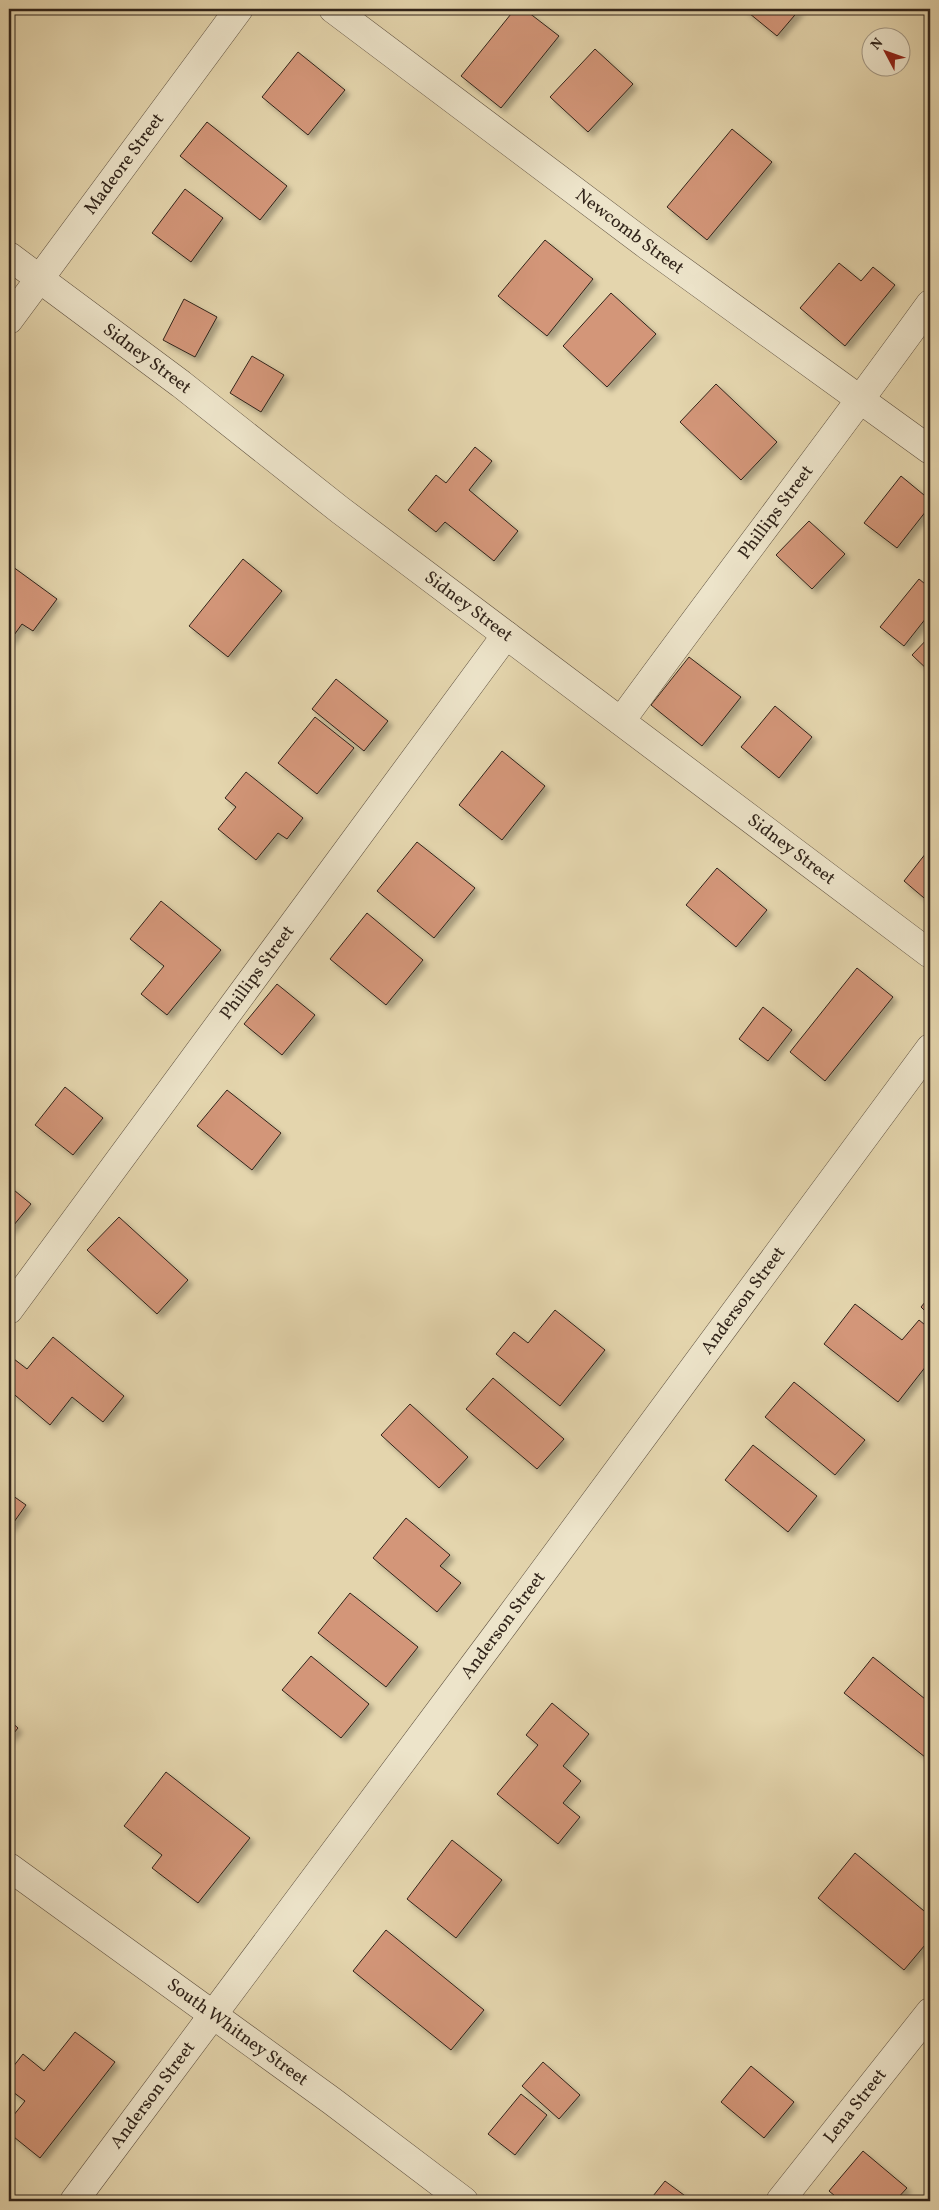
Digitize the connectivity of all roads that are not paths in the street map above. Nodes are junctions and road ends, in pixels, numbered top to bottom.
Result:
1 (238, 9) edge
2 (333, 9) edge
3 (9, 256) edge
4 (40, 278) junction
5 (930, 304) edge
6 (9, 320) edge
7 (860, 401) junction
8 (930, 450) edge
9 (506, 635) junction
10 (621, 722) junction
11 (930, 954) edge
12 (930, 1048) edge
13 (9, 1310) edge
14 (9, 1867) edge
15 (930, 2012) edge
16 (212, 2015) junction
17 (457, 2199) edge
18 (74, 2201) edge
19 (780, 2201) edge

1 - 4 street, Madeore Street
2 - 7 street, Newcomb Street
3 - 4 street, Sidney Street
4 - 6 street, Madeore Street
4 - 9 street, Sidney Street
5 - 7 street, Phillips Street
7 - 8 street, Newcomb Street
7 - 10 street, Phillips Street
9 - 10 street, Sidney Street
9 - 13 street, Phillips Street
10 - 11 street, Sidney Street
12 - 16 street, Anderson Street
14 - 16 street, South Whitney Street
15 - 19 street, Lena Street
16 - 17 street, South Whitney Street
16 - 18 street, Anderson Street

